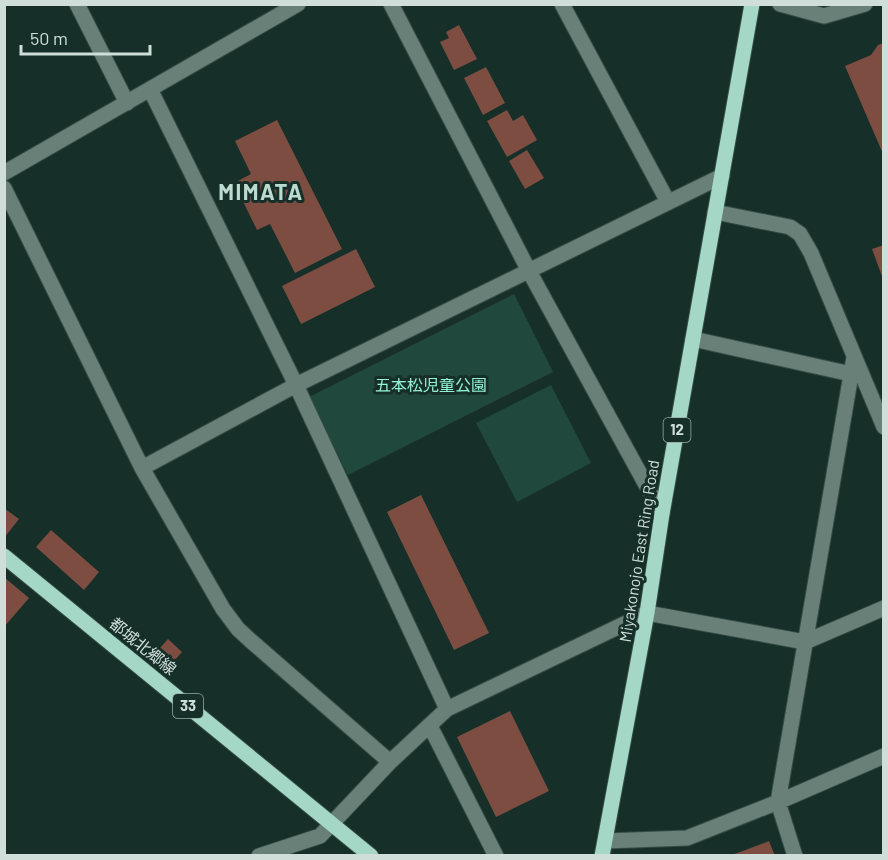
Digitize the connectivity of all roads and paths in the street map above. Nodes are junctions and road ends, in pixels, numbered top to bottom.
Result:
1 (77, 4) edge
2 (298, 4) edge
3 (391, 4) edge
4 (562, 4) edge
5 (752, 4) edge
6 (780, 4) edge
7 (864, 4) edge
8 (150, 89) junction
9 (127, 103) junction
10 (4, 173) edge
11 (722, 176) junction
12 (4, 188) edge
13 (668, 202) junction
14 (715, 212) junction
15 (529, 271) junction
16 (693, 339) junction
17 (854, 357) junction
18 (852, 374) junction
19 (296, 385) junction
20 (884, 427) edge
21 (142, 468) junction
22 (662, 514) junction
23 (4, 556) edge
24 (884, 608) edge
25 (647, 613) junction
26 (805, 642) junction
27 (447, 709) junction
28 (430, 726) junction
29 (884, 756) edge
30 (390, 762) junction
31 (778, 802) junction
32 (331, 823) junction
33 (604, 848) edge
34 (259, 855) edge
35 (371, 855) edge
36 (496, 855) edge
37 (795, 855) edge

1 - 9 street
2 - 8 street
3 - 15 street
4 - 13 street
5 - 11 main road, Miyakonojo East Ring Road / 12
6 - 7 street
8 - 9 street
8 - 19 street
9 - 10 street
11 - 13 street
11 - 14 main road, Miyakonojo East Ring Road / 12
12 - 21 street
13 - 15 street
14 - 16 main road, Miyakonojo East Ring Road / 12
14 - 17 street
15 - 19 street
15 - 22 street
16 - 18 street
16 - 22 main road, Miyakonojo East Ring Road / 12
17 - 18 street
17 - 20 street
18 - 26 street
19 - 21 street
19 - 27 street
21 - 30 street
22 - 25 main road, Miyakonojo East Ring Road / 12
23 - 32 main road, 都城北郷線 / 33
24 - 26 street
25 - 26 street
25 - 27 street
25 - 33 main road, Miyakonojo East Ring Road / 12
26 - 31 street
27 - 28 street
28 - 30 street
28 - 36 street
29 - 31 street
30 - 32 street
31 - 33 street
31 - 37 street
32 - 34 street
32 - 35 main road, 都城北郷線 / 33

